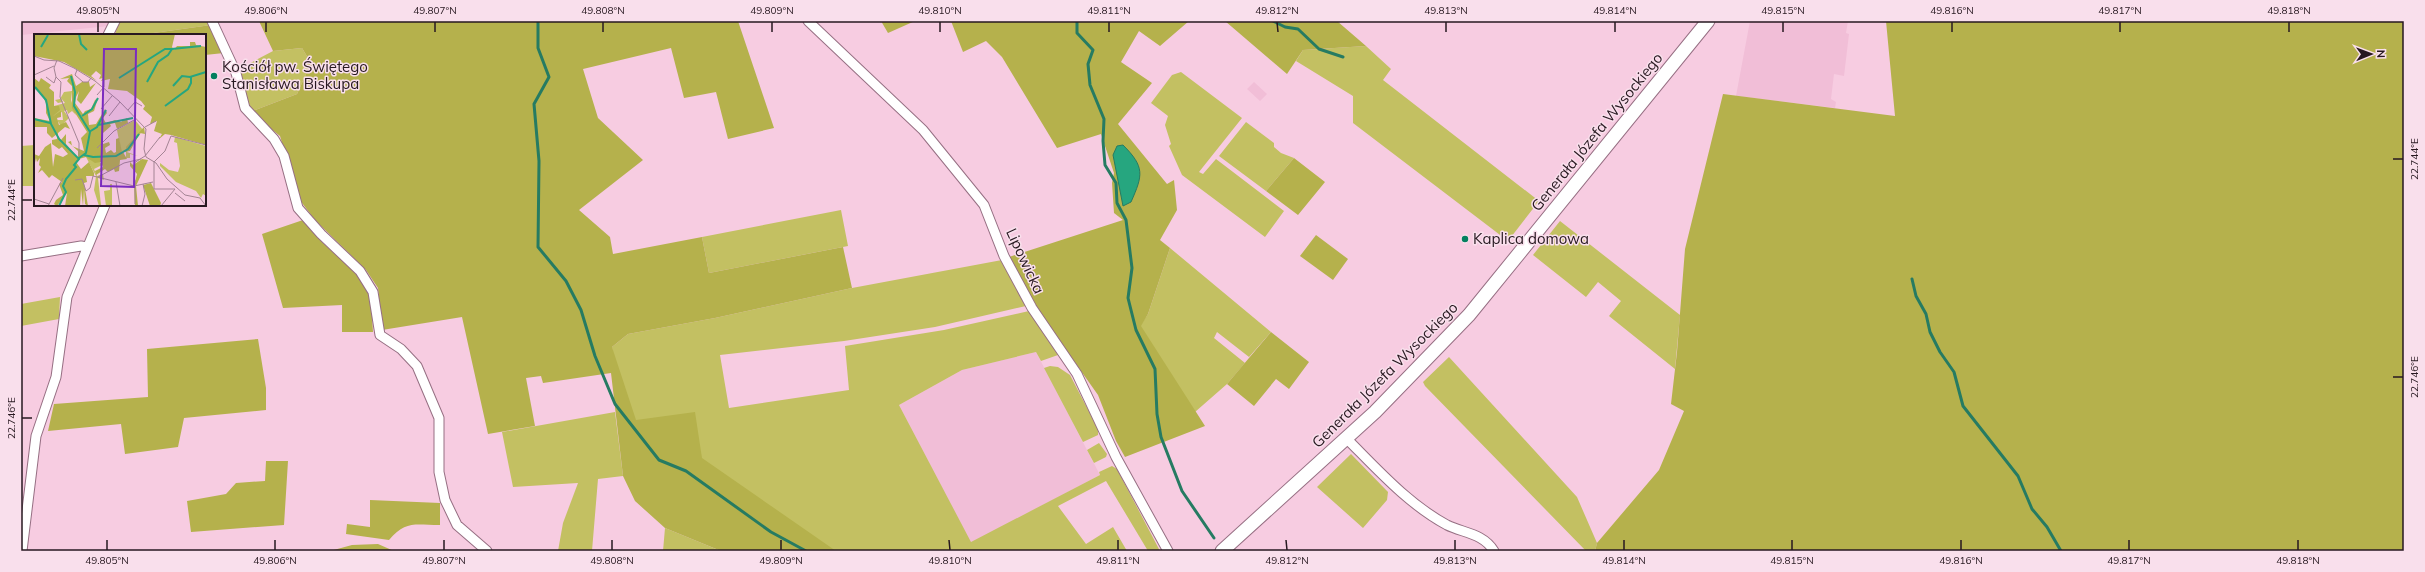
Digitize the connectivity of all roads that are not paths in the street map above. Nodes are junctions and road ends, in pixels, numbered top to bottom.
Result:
1 (115, 21) edge
2 (212, 21) edge
3 (808, 21) edge
4 (1708, 21) edge
5 (108, 34) edge
6 (105, 206) edge
7 (86, 247) junction
8 (21, 256) edge
9 (1346, 438) junction
10 (22, 551) edge
11 (487, 551) edge
12 (1168, 551) edge
13 (1222, 551) edge
14 (1494, 551) edge

1 - 5 street
2 - 11 street
3 - 12 street, Lipowicka
4 - 9 street, Generała Józefa Wysockiego
6 - 7 street
7 - 8 street
7 - 10 street
9 - 13 street, Generała Józefa Wysockiego
9 - 14 street

